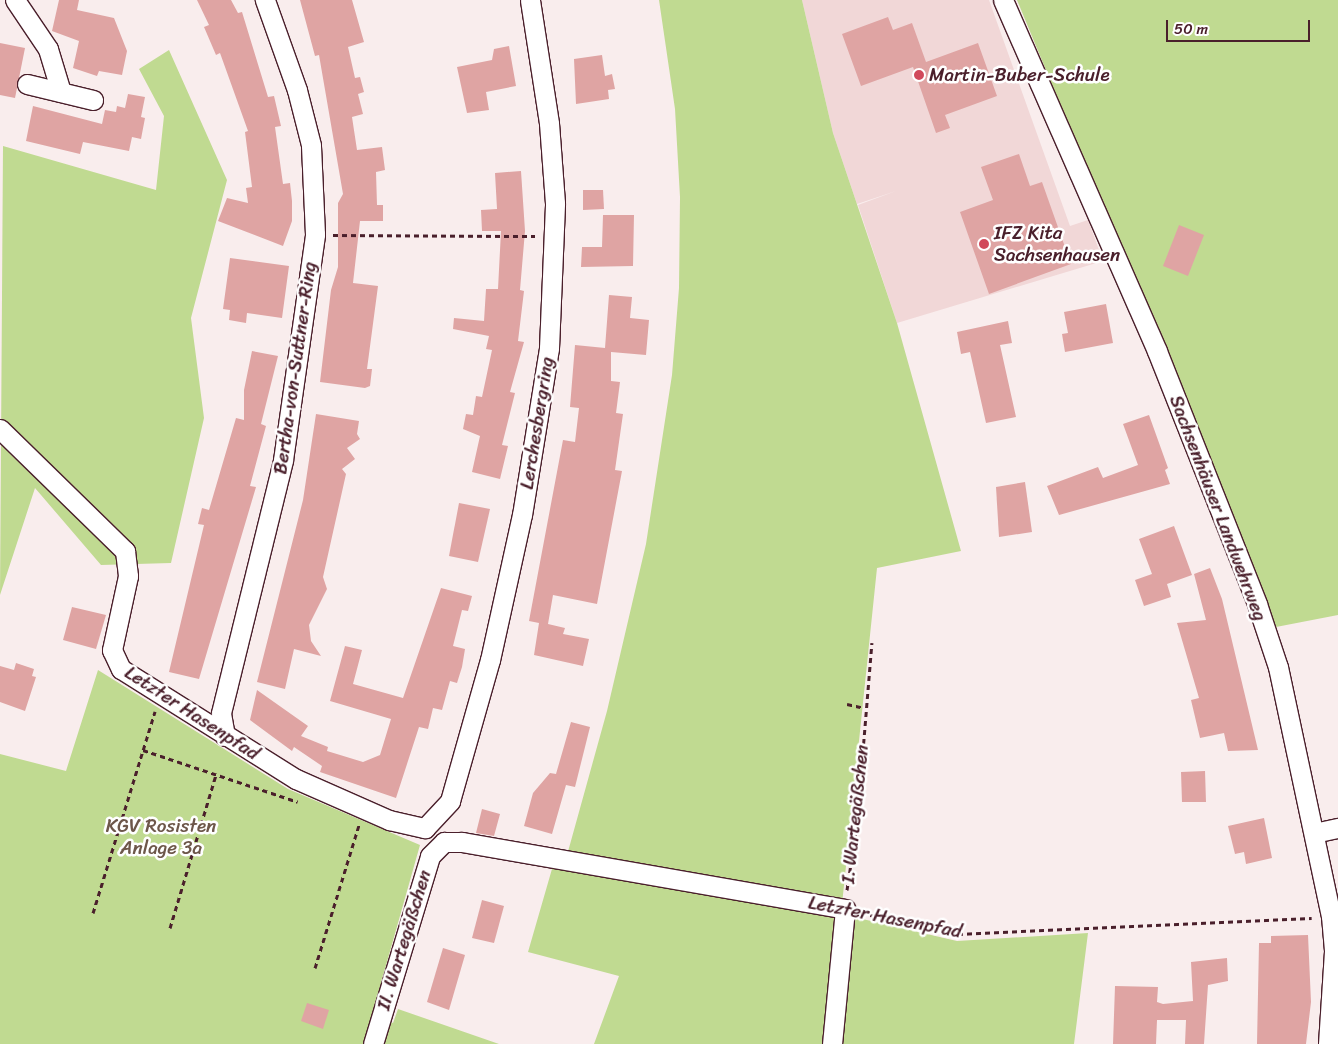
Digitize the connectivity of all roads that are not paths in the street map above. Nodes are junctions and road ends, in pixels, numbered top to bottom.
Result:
1 (15, 0) edge
2 (265, 0) edge
3 (530, 0) edge
4 (1003, 0) edge
5 (27, 84) dead end
6 (61, 92) junction
7 (93, 100) dead end
8 (0, 429) edge
9 (225, 736) junction
10 (425, 828) joint
11 (1338, 828) edge
12 (1314, 833) junction
13 (444, 842) joint
14 (844, 909) joint
15 (1336, 952) edge
16 (373, 1044) edge
17 (832, 1044) edge
18 (1328, 1044) edge

1 - 6 street
2 - 9 street, Bertha-von-Suttner-Ring
3 - 10 street, Lerchesbergring
4 - 12 street, Sachsenhäuser Landwehrweg
5 - 6 street
6 - 7 street
8 - 9 street, Letzter Hasenpfad
9 - 10 street, Letzter Hasenpfad
11 - 12 street
12 - 15 street, Sachsenhäuser Landwehrweg
13 - 14 street, Letzter Hasenpfad
13 - 16 street, II. Wartegäßchen
14 - 17 street, I. Wartegäßchen
15 - 18 street, Sachsenhäuser Landwehrweg

